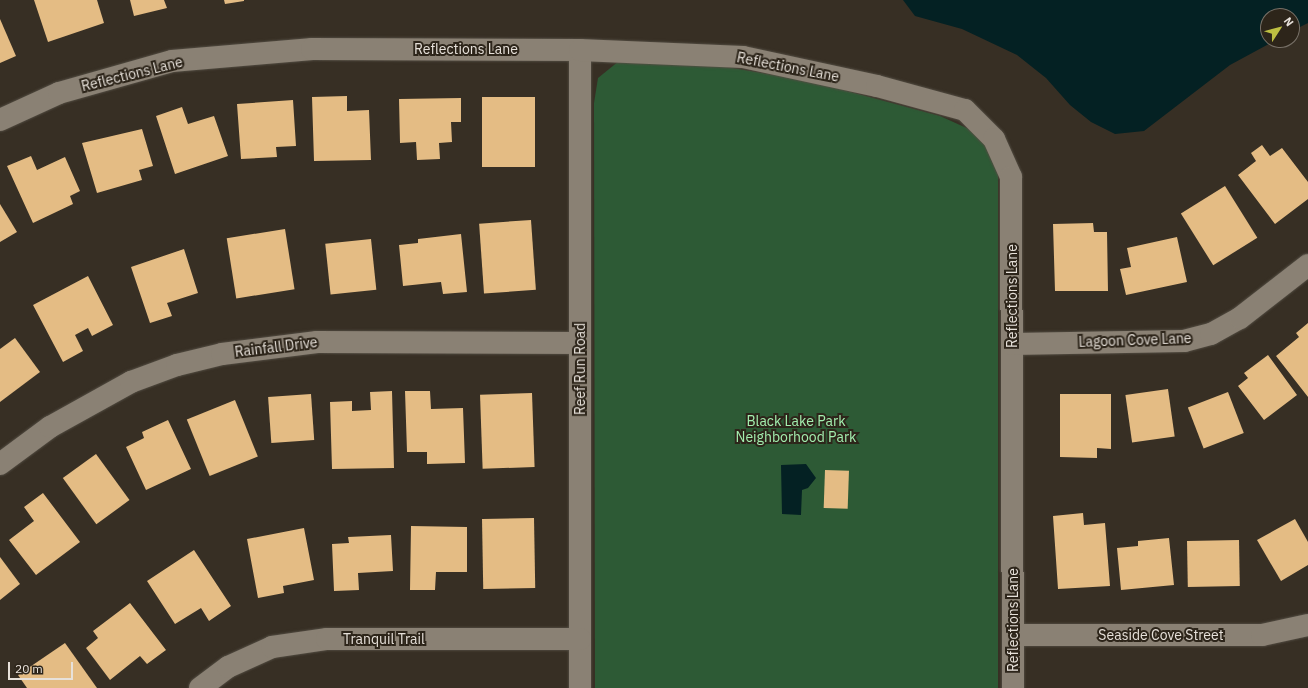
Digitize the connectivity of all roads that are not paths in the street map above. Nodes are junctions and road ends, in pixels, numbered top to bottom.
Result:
1 (580, 50) junction
2 (0, 120) edge
3 (1308, 266) edge
4 (580, 343) junction
5 (1012, 344) junction
6 (0, 464) edge
7 (1308, 625) edge
8 (1013, 635) junction
9 (580, 639) junction
10 (200, 688) edge
11 (580, 688) edge
12 (1013, 688) edge

1 - 2 street, Reflections Lane
1 - 4 street, Reef Run Road
1 - 5 street, Reflections Lane
3 - 5 street, Lagoon Cove Lane
4 - 6 street, Rainfall Drive
4 - 9 street, Reef Run Road
5 - 8 street, Reflections Lane
7 - 8 street, Seaside Cove Street
8 - 12 street, Reflections Lane
9 - 10 street, Tranquil Trail
9 - 11 street, Reef Run Road

